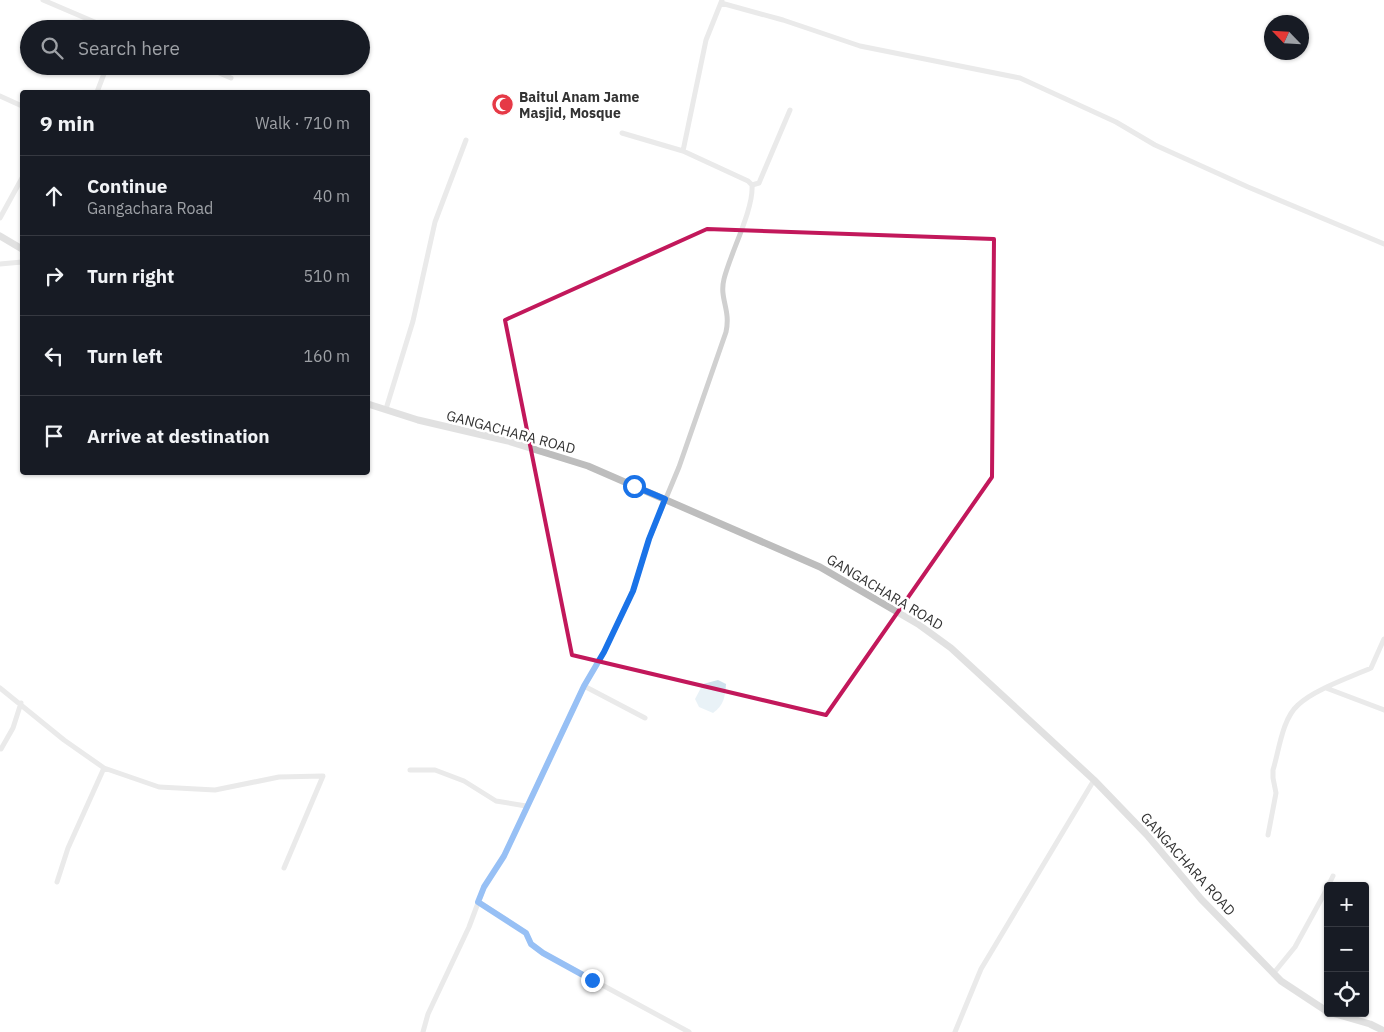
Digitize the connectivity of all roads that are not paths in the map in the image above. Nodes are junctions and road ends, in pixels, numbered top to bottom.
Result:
1 (43, 0) edge
2 (722, 2) edge
3 (90, 20) edge
4 (104, 75) edge
5 (224, 75) edge
6 (231, 78) dead end
7 (98, 90) edge
8 (0, 96) edge
9 (20, 105) edge
10 (790, 110) dead end
11 (622, 133) dead end
12 (466, 140) dead end
13 (683, 151) junction
14 (20, 182) edge
15 (752, 186) junction
16 (0, 218) edge
17 (0, 236) edge
18 (1384, 244) edge
19 (20, 248) edge
20 (20, 262) edge
21 (0, 264) edge
22 (370, 405) edge
23 (386, 409) junction
24 (665, 499) junction
25 (1384, 639) edge
26 (584, 686) junction
27 (0, 688) edge
28 (1326, 688) junction
29 (20, 703) junction
30 (1384, 710) edge
31 (645, 718) dead end
32 (1, 749) edge
33 (104, 768) junction
34 (410, 770) dead end
35 (1094, 780) junction
36 (526, 806) junction
37 (1268, 835) dead end
38 (284, 868) dead end
39 (1333, 876) dead end
40 (57, 882) dead end
41 (1330, 882) edge
42 (1324, 893) edge
43 (478, 902) junction
44 (1273, 974) junction
45 (1324, 1009) edge
46 (1346, 1017) edge
47 (683, 1030) edge
48 (1384, 1031) edge
49 (423, 1032) edge
50 (689, 1032) edge
51 (955, 1032) edge

1 - 3 street
2 - 13 street
2 - 18 street
4 - 7 street
5 - 6 street
8 - 9 street
10 - 15 street
11 - 13 street
12 - 23 street
13 - 15 street
14 - 16 street
15 - 24 street
17 - 19 main road
20 - 21 street
22 - 23 main road, GANGACHARA ROAD
23 - 24 main road, GANGACHARA ROAD
24 - 26 street
24 - 35 main road, GANGACHARA ROAD
25 - 28 street
26 - 31 street
26 - 36 street
27 - 29 street
28 - 30 street
28 - 37 street
29 - 32 street
29 - 33 street
33 - 38 street
33 - 40 street
34 - 36 street
35 - 44 main road, GANGACHARA ROAD
35 - 51 street
36 - 43 street
39 - 41 street
42 - 44 street
43 - 47 street
43 - 49 street
44 - 45 main road, GANGACHARA ROAD
46 - 48 main road
47 - 50 street

